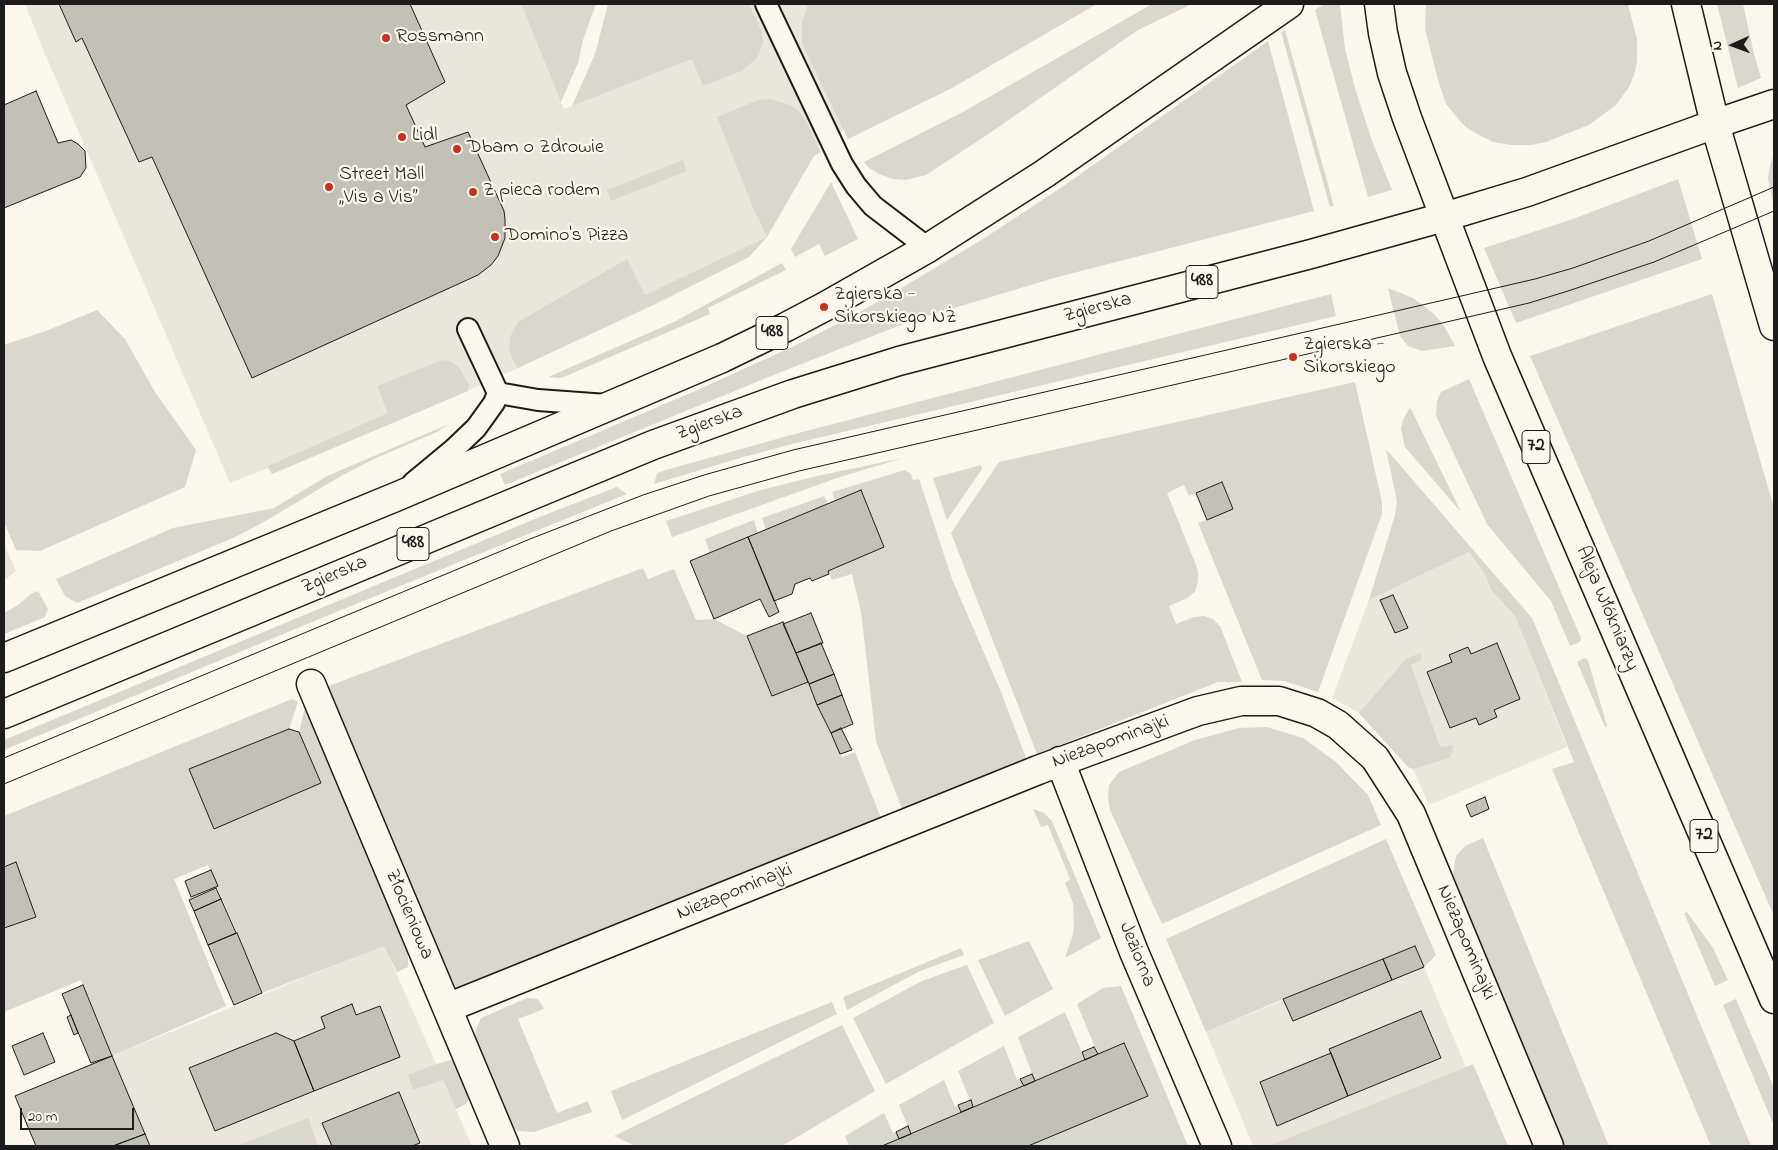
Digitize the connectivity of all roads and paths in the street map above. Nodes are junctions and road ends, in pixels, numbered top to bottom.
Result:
1 (766, 4) edge
2 (1288, 4) edge
3 (1379, 4) edge
4 (1686, 4) edge
5 (1774, 104) edge
6 (1715, 124) junction
7 (1444, 217) junction
8 (928, 248) junction
9 (1774, 326) edge
10 (468, 330) dead end
11 (498, 393) junction
12 (610, 405) junction
13 (398, 496) junction
14 (4, 658) edge
15 (311, 684) dead end
16 (4, 714) edge
17 (1060, 762) junction
18 (1774, 999) edge
19 (447, 1008) junction
20 (505, 1146) edge
21 (1217, 1146) edge
22 (1549, 1146) edge

1 - 8 lane
2 - 8 main road, 488
3 - 7 main road, 72
4 - 6 main road
5 - 6 main road
6 - 7 main road, Zgierska
6 - 9 main road
7 - 16 main road, Zgierska / 488
7 - 18 main road, Aleja Włókniarzy / 72
8 - 12 main road, 488
10 - 11 lane
11 - 12 lane
11 - 13 lane
12 - 13 main road, 488
13 - 14 main road, 488
15 - 19 main road, Złocieniowa
17 - 19 main road, Niezapominajki
17 - 21 main road, Jeziorna
17 - 22 main road, Niezapominajki
19 - 20 main road, Złocieniowa

